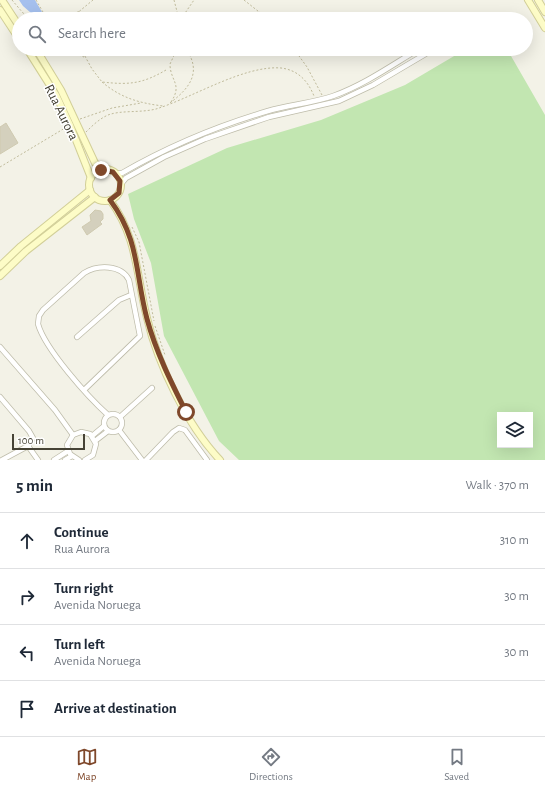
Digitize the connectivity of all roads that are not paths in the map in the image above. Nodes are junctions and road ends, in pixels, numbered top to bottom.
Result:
1 (2, 0) edge
2 (528, 0) edge
3 (538, 0) edge
4 (0, 10) edge
5 (545, 12) edge
6 (12, 15) edge
7 (12, 28) edge
8 (545, 28) edge
9 (31, 56) edge
10 (40, 56) edge
11 (407, 56) edge
12 (422, 56) edge
13 (73, 123) junction
14 (105, 170) junction
15 (116, 174) junction
16 (91, 178) junction
17 (121, 184) junction
18 (90, 190) junction
19 (95, 197) junction
20 (110, 200) junction
21 (17, 249) junction
22 (0, 266) edge
23 (0, 275) edge
24 (131, 295) junction
25 (77, 337) dead end
26 (0, 347) edge
27 (152, 388) dead end
28 (84, 390) junction
29 (0, 398) edge
30 (108, 415) junction
31 (120, 417) junction
32 (104, 426) junction
33 (119, 430) junction
34 (108, 431) junction
35 (73, 435) junction
36 (92, 436) junction
37 (95, 441) junction
38 (28, 446) junction
39 (68, 451) junction
40 (72, 456) junction
41 (92, 459) edge
42 (2, 460) edge
43 (38, 460) edge
44 (54, 460) edge
45 (65, 460) edge
46 (79, 460) edge
47 (85, 460) edge
48 (142, 460) edge
49 (146, 460) edge
50 (208, 460) edge
51 (220, 460) edge

1 - 6 street
2 - 8 street
3 - 5 street
4 - 7 street
9 - 13 street, Rua Aurora
10 - 13 street, Rua Aurora
11 - 15 street
12 - 17 street
13 - 14 street, Rua Aurora
13 - 16 street, Rua Aurora
14 - 15 street
14 - 16 street
15 - 17 street
16 - 18 street
17 - 20 street
18 - 19 street
18 - 21 street
19 - 20 street
19 - 23 street
20 - 51 street
21 - 22 street
21 - 23 street
24 - 25 street
24 - 28 street
24 - 28 street
26 - 35 street
27 - 31 street
28 - 30 street
29 - 38 street
30 - 31 street
30 - 32 street
31 - 33 street
32 - 34 street
32 - 36 street
33 - 34 street
33 - 48 street
34 - 37 street
35 - 36 street
35 - 39 street
36 - 37 street
37 - 41 street
38 - 42 street
38 - 43 street
39 - 40 street
39 - 44 street
40 - 45 street
40 - 46 street
41 - 47 street
49 - 50 street

